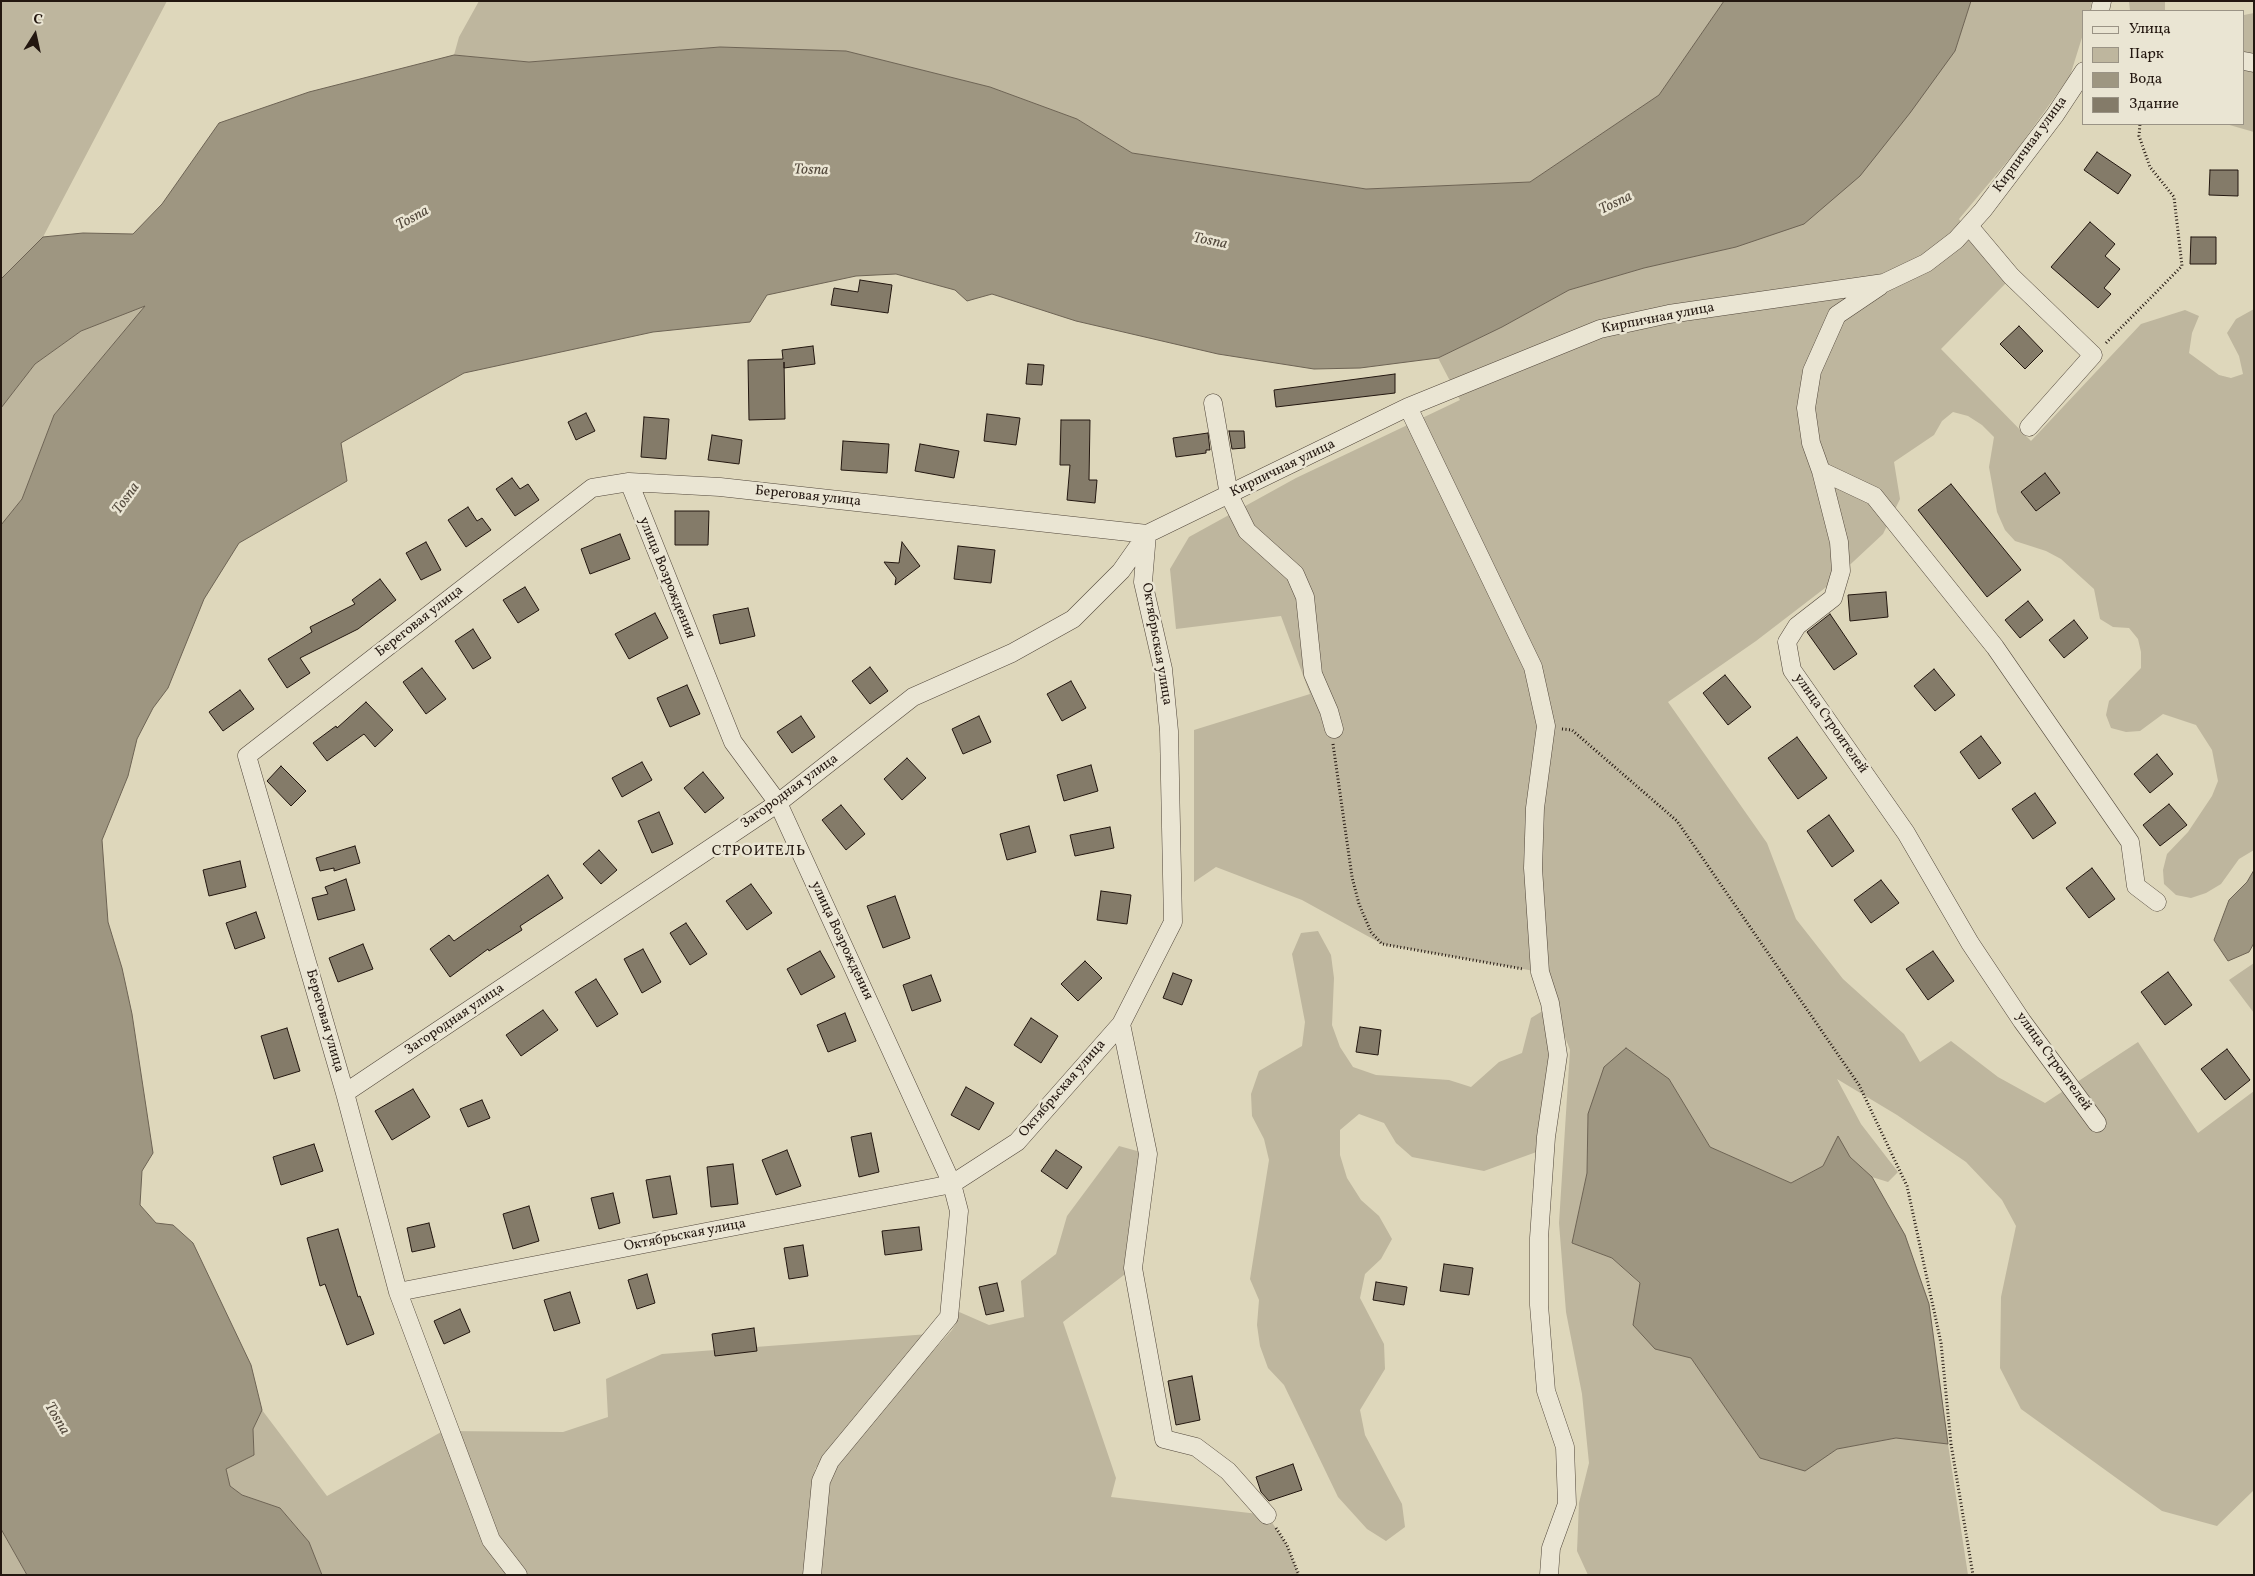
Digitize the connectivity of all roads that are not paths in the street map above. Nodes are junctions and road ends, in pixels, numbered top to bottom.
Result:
1 (2082, 74) edge
2 (1969, 226) junction
3 (1884, 283) junction
4 (1213, 403) dead end
5 (1408, 407) junction
6 (2029, 427) dead end
7 (1821, 471) junction
8 (629, 482) junction
9 (1228, 496) junction
10 (1147, 534) junction
11 (1334, 729) road end
12 (778, 803) junction
13 (2157, 902) dead end
14 (1121, 1024) junction
15 (345, 1093) junction
16 (2097, 1123) dead end
17 (952, 1184) junction
18 (398, 1292) junction
19 (1267, 1515) road end
20 (518, 1575) edge
21 (812, 1575) edge
22 (1549, 1575) edge

1 - 2 street, Кирпичная улица
2 - 3 street, Кирпичная улица
2 - 6 street
3 - 5 street, Кирпичная улица
3 - 7 street, улица Строителей
4 - 9 street
5 - 9 street, Кирпичная улица
5 - 22 street
7 - 13 street
7 - 16 street, улица Строителей
8 - 10 street, Береговая улица
8 - 12 street, улица Возрождения
8 - 15 street, Береговая улица
9 - 10 street, Кирпичная улица
9 - 11 street
10 - 12 street, Загородная улица
10 - 14 street, Октябрьская улица
12 - 15 street, Загородная улица
12 - 17 street, улица Возрождения
14 - 17 street, Октябрьская улица
14 - 19 street
15 - 18 street, Береговая улица
17 - 18 street, Октябрьская улица
17 - 21 street, улица Возрождения
18 - 20 street, Береговая улица

